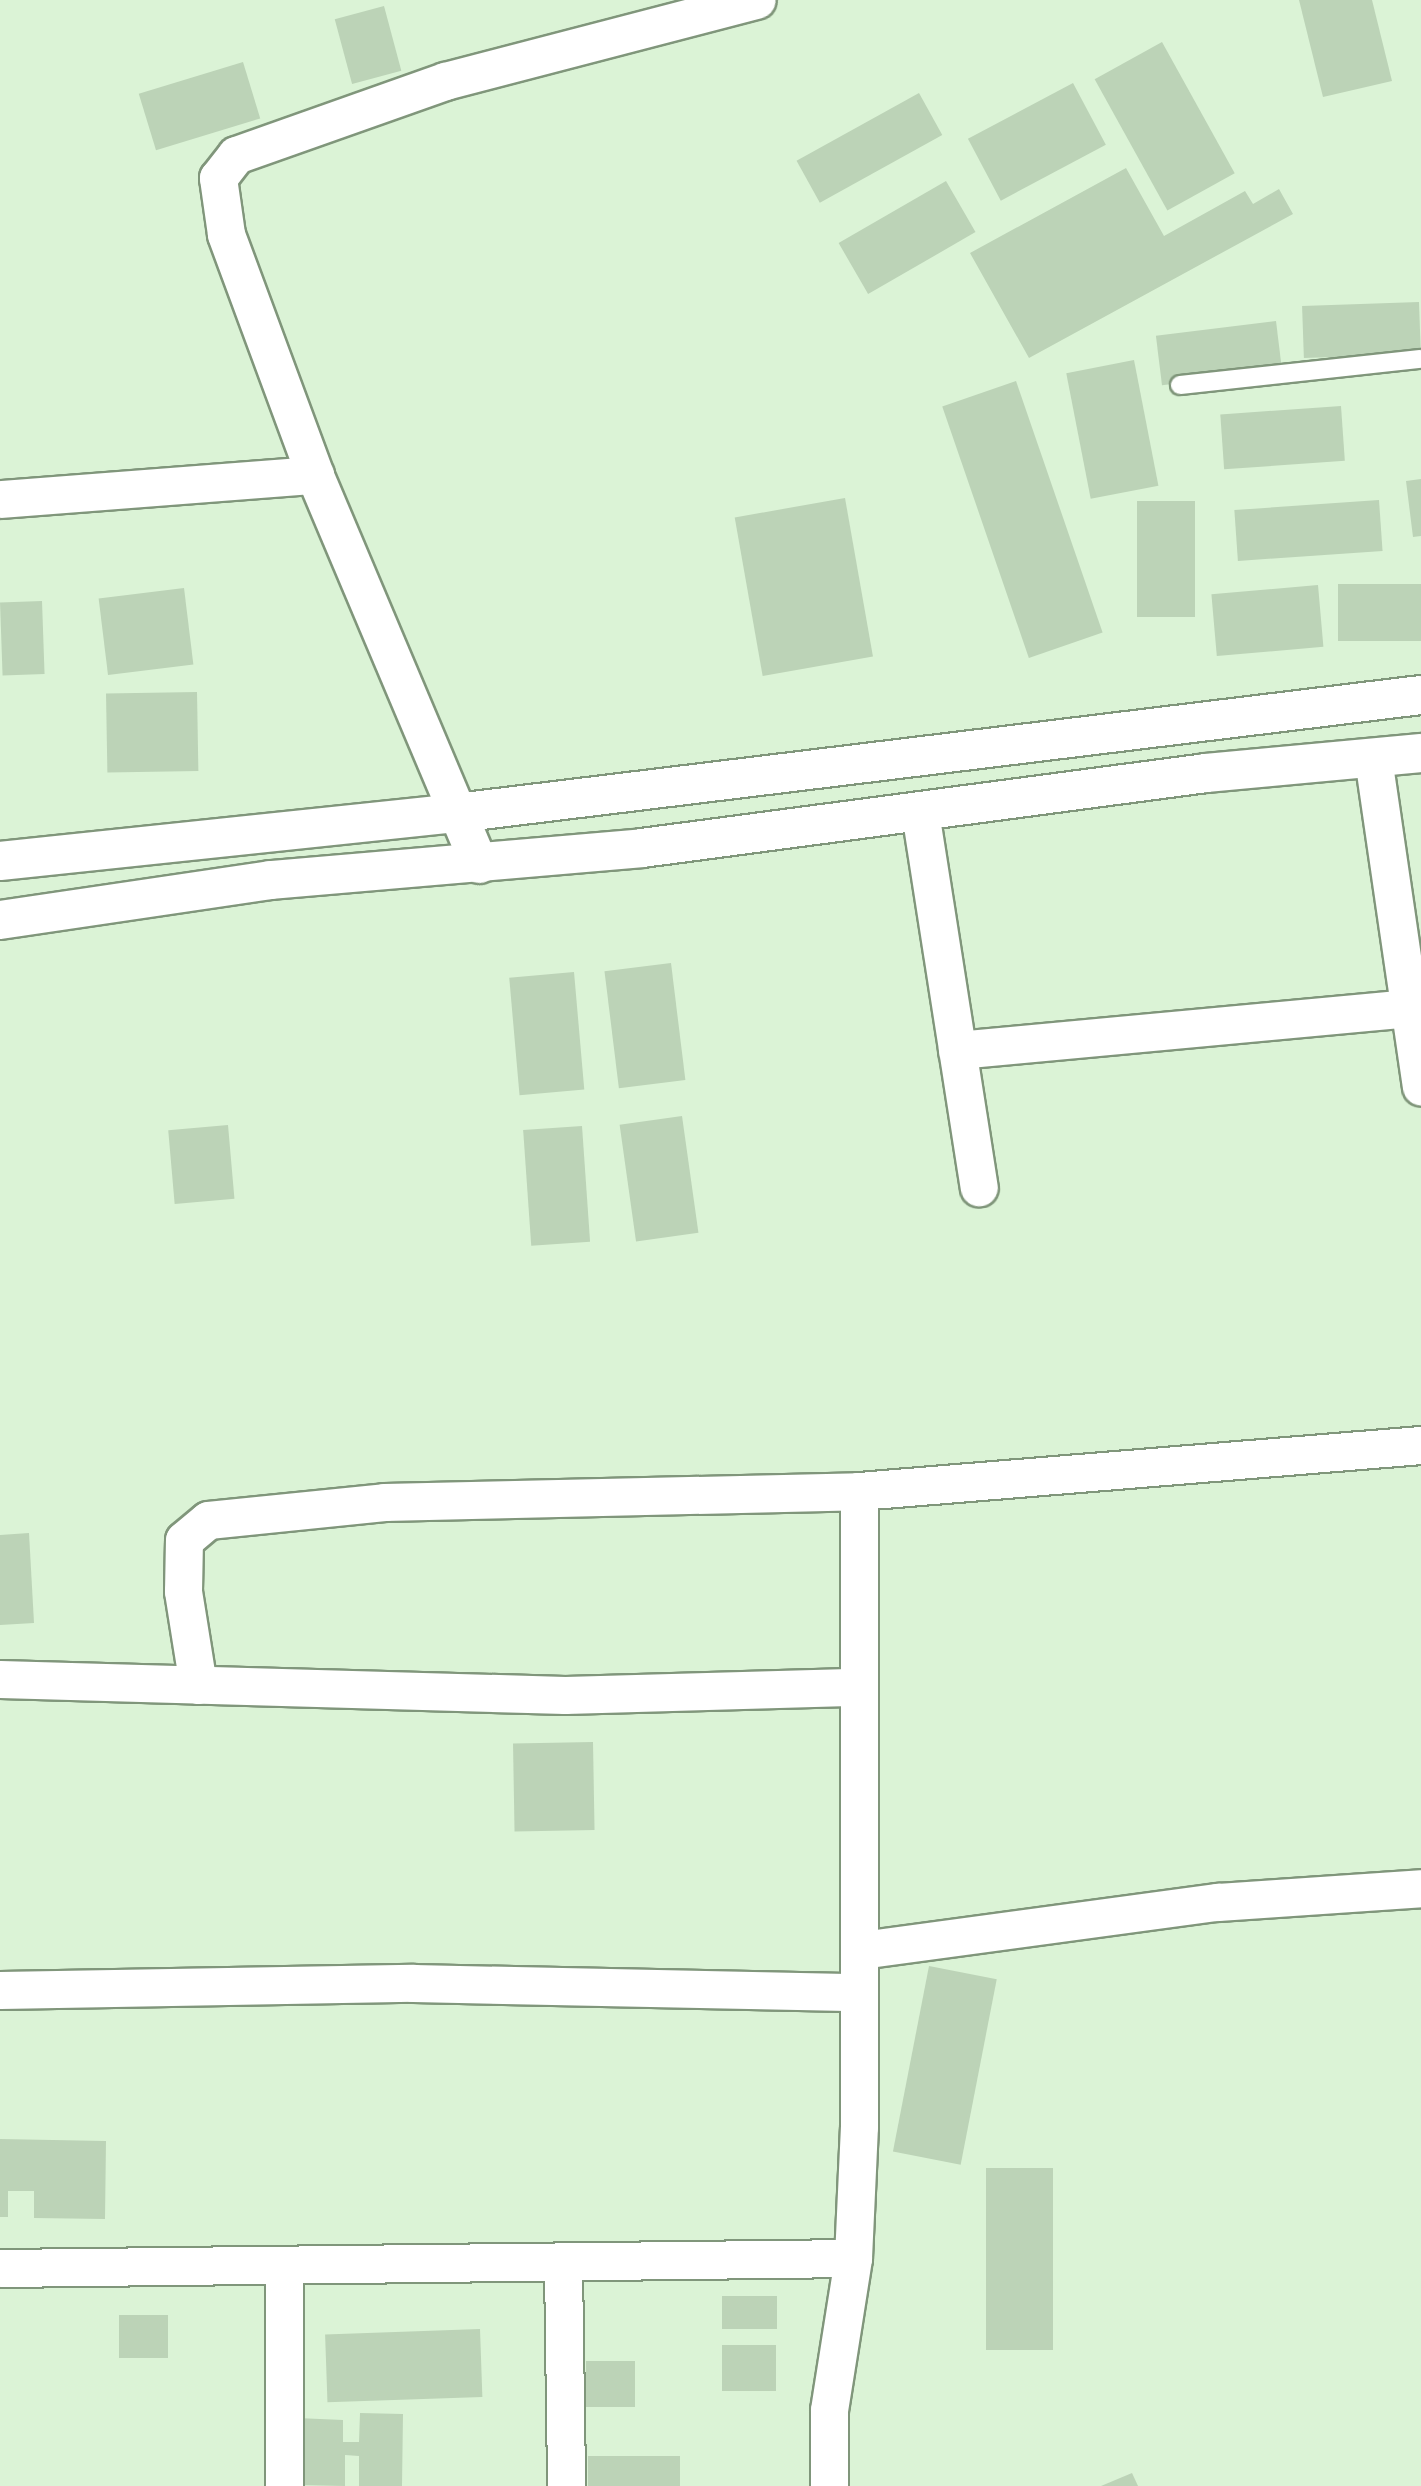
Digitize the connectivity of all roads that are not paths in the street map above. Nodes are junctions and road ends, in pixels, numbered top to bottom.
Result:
1 (757, 0) edge
2 (1421, 359) edge
3 (1180, 386) dead end
4 (315, 475) junction
5 (0, 499) edge
6 (1421, 695) edge
7 (1421, 753) edge
8 (1373, 758) junction
9 (920, 811) junction
10 (457, 813) junction
11 (0, 861) edge
12 (479, 864) junction
13 (0, 920) edge
14 (1410, 1008) junction
15 (957, 1050) junction
16 (1421, 1087) edge
17 (979, 1187) dead end
18 (1421, 1445) edge
19 (859, 1491) junction
20 (0, 1679) edge
21 (198, 1685) junction
22 (858, 1687) junction
23 (1421, 1888) edge
24 (861, 1951) junction
25 (0, 1990) edge
26 (859, 1992) junction
27 (853, 2258) junction
28 (563, 2265) junction
29 (284, 2267) junction
30 (0, 2268) edge
31 (284, 2486) edge
32 (566, 2486) edge
33 (829, 2486) edge

1 - 4 street
2 - 3 lane
4 - 5 street
4 - 10 street
6 - 10 street
7 - 8 street
8 - 9 street
8 - 14 street
9 - 12 street
9 - 15 street
10 - 11 street
10 - 12 street
12 - 13 street
14 - 15 street
14 - 16 street
15 - 17 street
18 - 19 street
19 - 21 street
19 - 22 street
20 - 21 street
21 - 22 street
22 - 24 street
23 - 24 street
24 - 26 street
25 - 26 street
26 - 27 street
27 - 28 street
27 - 33 street
28 - 29 street
28 - 32 street
29 - 30 street
29 - 31 street

